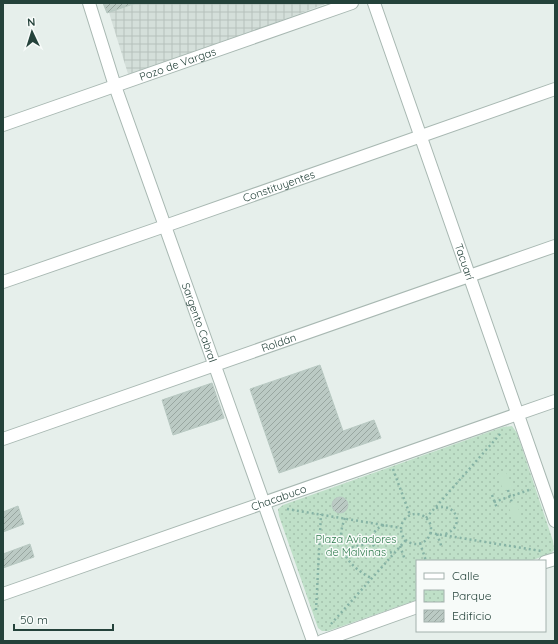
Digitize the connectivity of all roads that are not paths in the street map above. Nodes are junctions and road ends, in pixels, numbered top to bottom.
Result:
1 (89, 3) edge
2 (352, 3) edge
3 (374, 3) edge
4 (116, 86) junction
5 (555, 89) edge
6 (3, 124) edge
7 (420, 137) junction
8 (166, 226) junction
9 (555, 246) edge
10 (469, 276) junction
11 (3, 282) edge
12 (215, 365) junction
13 (555, 401) edge
14 (518, 414) junction
15 (3, 440) edge
16 (264, 503) junction
17 (555, 521) edge
18 (3, 594) edge
19 (416, 607) edge
20 (313, 641) edge
21 (322, 641) edge

1 - 4 street, Sargento Cabral
2 - 4 street, Pozo de Vargas
3 - 7 street, Tacuarí
4 - 6 street, Pozo de Vargas
4 - 8 street, Sargento Cabral
5 - 7 street, Constituyentes
7 - 8 street, Constituyentes
7 - 10 street, Tacuarí
8 - 11 street, Constituyentes
8 - 12 street, Sargento Cabral
9 - 10 street, Roldán
10 - 12 street, Roldán
10 - 14 street, Tacuarí
12 - 15 street, Roldán
12 - 16 street, Sargento Cabral
13 - 14 street, Chacabuco
14 - 16 street, Chacabuco
14 - 17 street, Tacuarí
16 - 18 street, Chacabuco
16 - 20 street, Sargento Cabral
19 - 21 street

